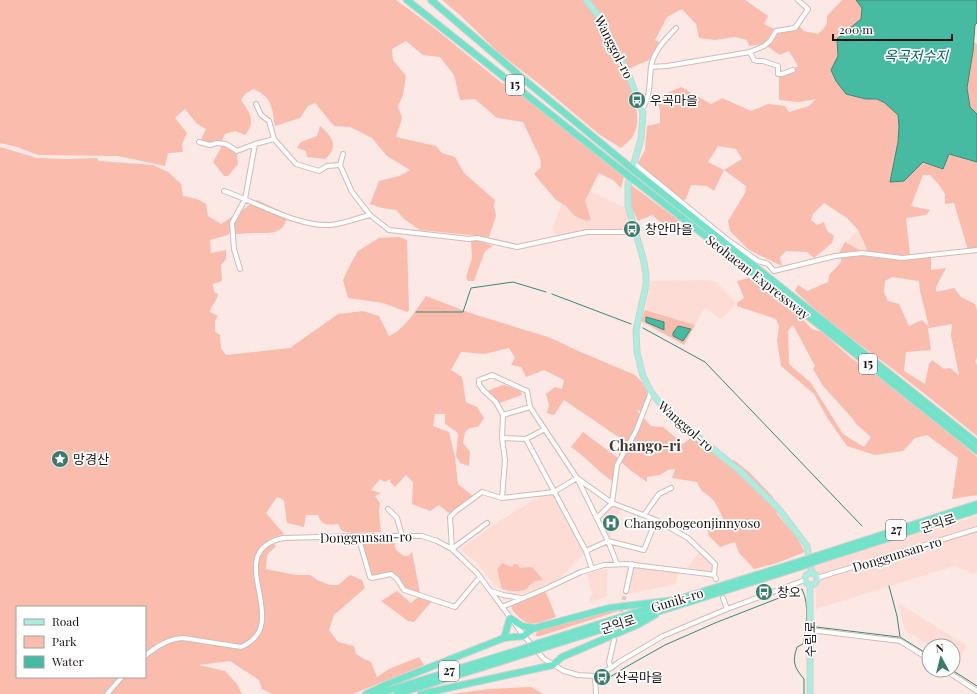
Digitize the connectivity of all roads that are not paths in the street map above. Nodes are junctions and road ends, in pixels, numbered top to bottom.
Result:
1 (407, 0) edge
2 (431, 0) edge
3 (586, 0) edge
4 (798, 0) edge
5 (803, 0) edge
6 (805, 7) junction
7 (676, 28) dead end
8 (750, 52) junction
9 (651, 67) junction
10 (793, 70) dead end
11 (256, 104) dead end
12 (642, 109) junction
13 (274, 139) junction
14 (199, 142) dead end
15 (255, 144) junction
16 (343, 154) dead end
17 (634, 163) junction
18 (340, 165) junction
19 (224, 191) dead end
20 (246, 199) junction
21 (370, 215) junction
22 (636, 232) junction
23 (976, 252) edge
24 (240, 269) dead end
25 (651, 392) junction
26 (530, 407) junction
27 (503, 415) junction
28 (546, 429) junction
29 (502, 438) junction
30 (526, 439) junction
31 (977, 443) edge
32 (977, 451) edge
33 (577, 478) junction
34 (671, 488) dead end
35 (554, 492) junction
36 (502, 498) junction
37 (612, 502) junction
38 (977, 504) edge
39 (388, 509) dead end
40 (977, 510) edge
41 (644, 515) junction
42 (597, 518) junction
43 (656, 520) junction
44 (487, 523) dead end
45 (977, 530) edge
46 (358, 536) junction
47 (402, 536) junction
48 (608, 541) junction
49 (452, 549) junction
50 (586, 551) junction
51 (816, 559) junction
52 (617, 564) junction
53 (632, 564) junction
54 (799, 564) junction
55 (592, 569) junction
56 (812, 573) junction
57 (480, 577) junction
58 (817, 578) junction
59 (805, 580) junction
60 (810, 585) junction
61 (490, 590) junction
62 (626, 592) tunnel mouth
63 (521, 598) junction
64 (723, 598) dead end
65 (676, 600) junction
66 (502, 607) junction
67 (670, 608) junction
68 (727, 609) junction
69 (510, 618) junction
70 (535, 628) junction
71 (810, 630) junction
72 (524, 636) junction
73 (504, 638) junction
74 (614, 640) tunnel mouth
75 (541, 646) junction
76 (524, 651) junction
77 (921, 654) edge
78 (146, 655) edge
79 (554, 664) junction
80 (612, 668) junction
81 (595, 676) junction
82 (121, 678) edge
83 (957, 678) edge
84 (977, 691) edge
85 (107, 694) edge
86 (366, 694) edge
87 (377, 694) edge
88 (396, 694) edge
89 (422, 694) edge
90 (596, 694) edge
91 (810, 694) edge

1 - 32 highway, Seohaean Expressway / 15, bridge
2 - 31 highway, Seohaean Expressway / 15, bridge
3 - 12 main road, Wanggol-ro
4 - 6 street
5 - 6 street
6 - 8 street
7 - 9 street
8 - 9 street
8 - 10 street
9 - 12 street
11 - 13 street
12 - 17 main road, Wanggol-ro
13 - 15 street
13 - 18 street
14 - 15 street
15 - 20 street
16 - 18 street
17 - 22 main road, Wanggol-ro
17 - 23 street
18 - 21 street
19 - 20 street
20 - 21 street
20 - 24 street
21 - 22 street
22 - 25 main road, Wanggol-ro
25 - 37 street
25 - 56 main road, Wanggol-ro
26 - 27 street
26 - 27 street
26 - 28 street
27 - 29 street
28 - 30 street
28 - 33 street
29 - 30 street
29 - 36 street
30 - 35 street
33 - 35 street
33 - 37 street
33 - 42 street
34 - 41 street
35 - 36 street
35 - 50 street
36 - 49 street
37 - 41 street
37 - 42 street
38 - 51 highway, Gunik-ro / 27
39 - 47 street
40 - 51 highway, 군익로 / 27
41 - 43 street
42 - 48 street
43 - 48 street
43 - 53 street
44 - 49 street
45 - 58 street, Donggunsan-ro
46 - 47 street, Donggunsan-ro
46 - 57 street
46 - 78 street, Donggunsan-ro
47 - 49 street, Donggunsan-ro
48 - 50 street
48 - 52 street
49 - 57 street, Donggunsan-ro
50 - 55 street
51 - 54 highway, Gunik-ro / 27, bridge
52 - 53 street
52 - 55 street
53 - 62 street
54 - 65 highway, Gunik-ro / 27
54 - 67 highway, 군익로 / 27
55 - 63 street
56 - 58 main road
56 - 59 main road
57 - 61 street, Donggunsan-ro
58 - 60 main road
59 - 60 main road
59 - 68 street
60 - 71 main road, 수림로
61 - 63 street
61 - 66 street, Donggunsan-ro
63 - 66 street
64 - 68 street
65 - 70 highway
65 - 75 highway, Gunik-ro / 27
66 - 69 street, Donggunsan-ro
67 - 75 highway, 군익로 / 27
67 - 79 highway
68 - 80 street
69 - 70 highway
69 - 72 street, Donggunsan-ro
69 - 73 highway
70 - 72 highway
71 - 77 street
71 - 91 main road, 수림로
72 - 73 highway
72 - 79 street, Donggunsan-ro
73 - 86 highway
74 - 80 street
75 - 76 highway, Gunik-ro / 27, bridge
76 - 87 highway, Gunik-ro / 27
76 - 88 highway, 27
79 - 81 street, Donggunsan-ro
79 - 89 highway
80 - 81 street
81 - 90 street
82 - 85 street
83 - 84 street

